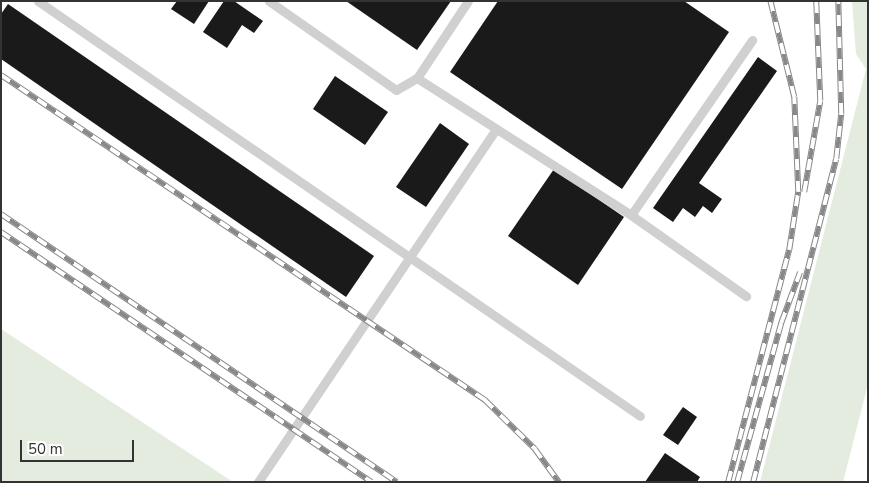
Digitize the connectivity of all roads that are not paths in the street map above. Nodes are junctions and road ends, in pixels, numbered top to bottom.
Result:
1 (268, 1) edge
2 (468, 1) edge
3 (39, 2) edge
4 (752, 40) dead end
5 (417, 78) junction
6 (496, 129) junction
7 (631, 215) junction
8 (410, 257) junction
9 (746, 296) dead end
10 (640, 416) dead end
11 (258, 482) edge

1 - 5 lane
2 - 5 lane
3 - 8 lane
4 - 7 lane
5 - 6 lane
6 - 7 lane
6 - 8 lane
7 - 9 lane
8 - 10 lane
8 - 11 lane

